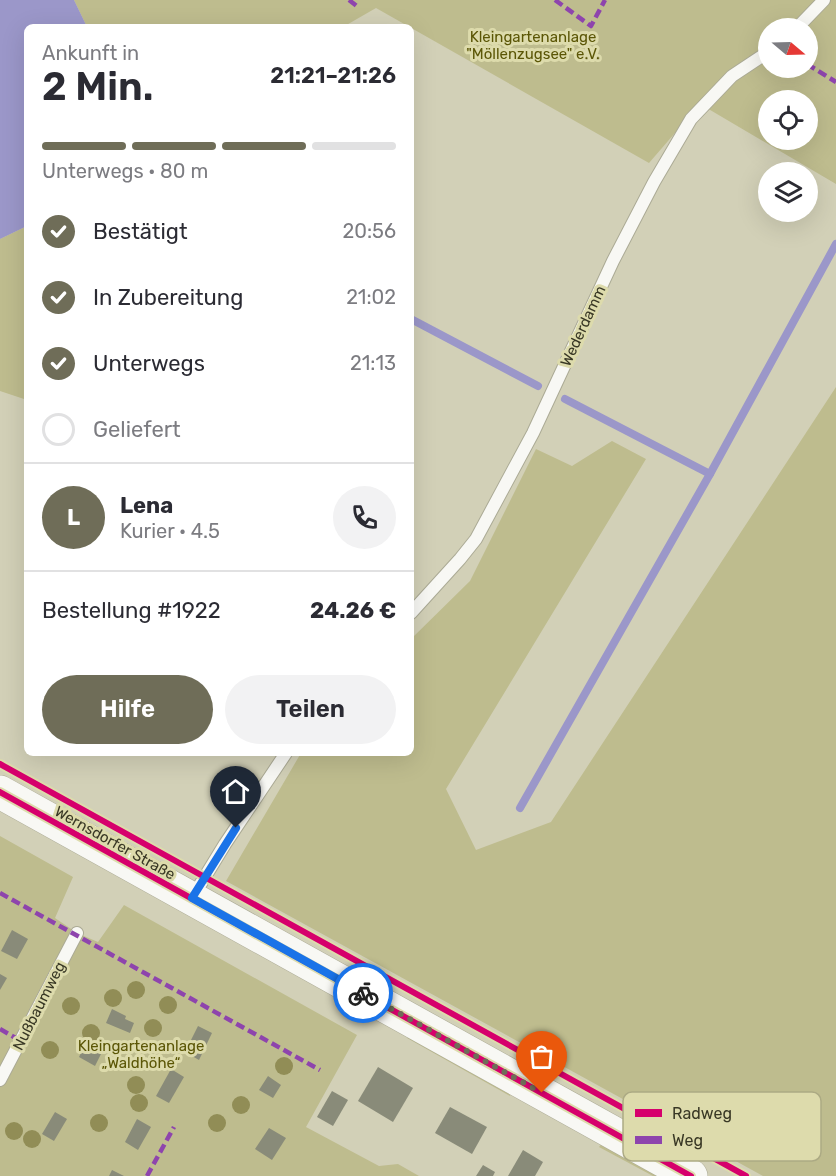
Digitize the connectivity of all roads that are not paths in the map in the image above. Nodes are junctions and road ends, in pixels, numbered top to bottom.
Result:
1 (821, 1) edge
2 (806, 18) edge
3 (758, 59) edge
4 (414, 610) edge
5 (284, 756) edge
6 (0, 792) edge
7 (192, 898) junction
8 (77, 933) dead end
9 (0, 1080) edge
10 (623, 1138) edge
11 (664, 1161) edge
12 (691, 1176) edge

1 - 2 lane
3 - 4 lane, Wederdamm
5 - 7 lane
6 - 7 main road, Wernsdorfer Straße
7 - 10 main road, Wernsdorfer Straße
8 - 9 lane, Nußbaumweg
11 - 12 main road, Wernsdorfer Straße

